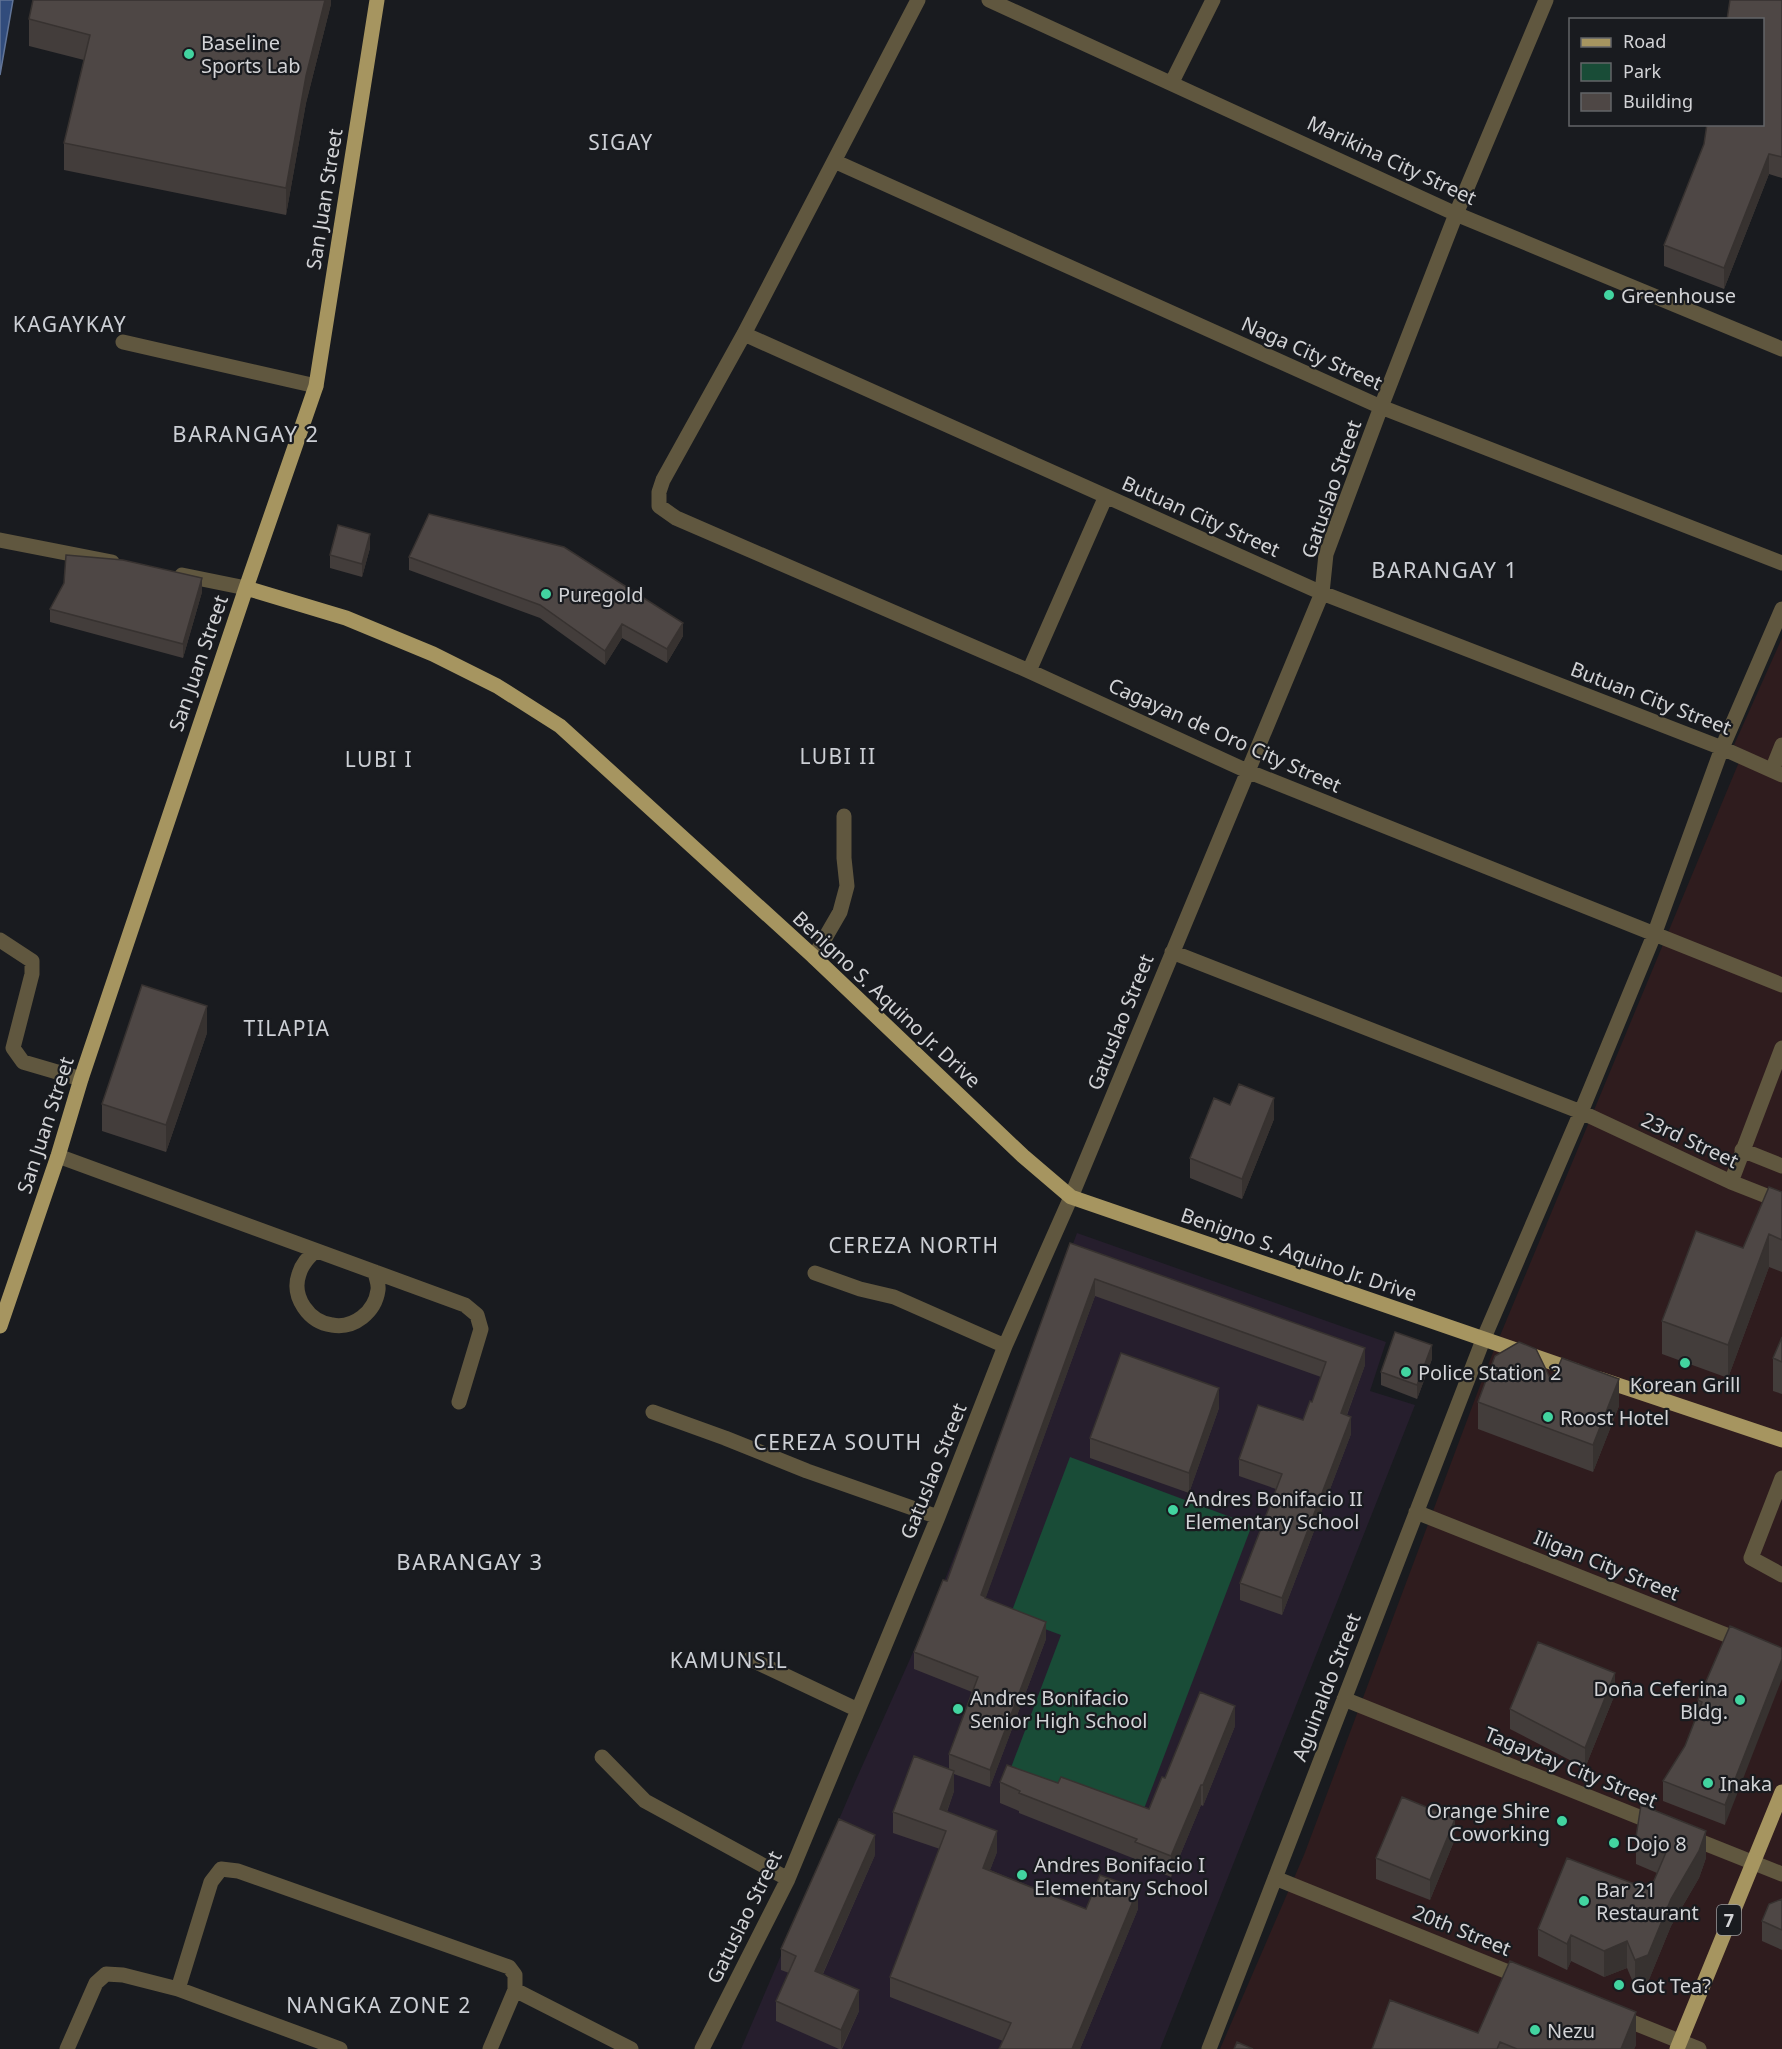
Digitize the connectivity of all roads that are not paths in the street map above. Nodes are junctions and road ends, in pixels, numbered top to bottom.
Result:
1 (377, 0) edge
2 (918, 0) edge
3 (989, 0) edge
4 (1213, 0) edge
5 (1546, 0) edge
6 (1172, 82) junction
7 (834, 161) junction
8 (1456, 213) junction
9 (744, 334) junction
10 (123, 342) dead end
11 (1782, 348) edge
12 (316, 386) junction
13 (1381, 407) junction
14 (1106, 496) junction
15 (0, 540) edge
16 (1782, 563) edge
17 (129, 565) edge
18 (164, 572) edge
19 (246, 588) junction
20 (1322, 593) junction
21 (1782, 609) edge
22 (1029, 671) junction
23 (1782, 745) edge
24 (1722, 748) junction
25 (1247, 771) junction
26 (1777, 772) edge
27 (844, 816) dead end
28 (1654, 935) junction
29 (0, 940) edge
30 (1172, 952) junction
31 (814, 957) junction
32 (1782, 985) edge
33 (1782, 1048) edge
34 (81, 1079) junction
35 (1581, 1112) junction
36 (1742, 1150) junction
37 (58, 1156) junction
38 (1782, 1166) edge
39 (1731, 1182) junction
40 (1071, 1197) junction
41 (1782, 1202) edge
42 (315, 1251) junction
43 (375, 1272) junction
44 (814, 1273) dead end
45 (0, 1326) edge
46 (1483, 1340) junction
47 (1005, 1346) junction
48 (459, 1402) dead end
49 (653, 1412) dead end
50 (1782, 1440) edge
51 (1782, 1478) edge
52 (1778, 1502) edge
53 (1416, 1512) junction
54 (938, 1517) junction
55 (1782, 1575) edge
56 (1782, 1657) edge
57 (750, 1659) dead end
58 (1344, 1699) junction
59 (858, 1710) junction
60 (602, 1757) dead end
61 (1782, 1792) edge
62 (1753, 1862) junction
63 (1782, 1874) edge
64 (1275, 1878) junction
65 (788, 1879) junction
66 (1538, 1984) edge
67 (178, 1989) junction
68 (515, 1990) junction
69 (1604, 2010) edge
70 (1678, 2045) edge
71 (67, 2049) edge
72 (340, 2049) edge
73 (490, 2049) edge
74 (631, 2049) edge
75 (702, 2049) edge
76 (1209, 2049) edge
77 (1699, 2049) edge

1 - 12 main road, San Juan Street
2 - 7 street
3 - 6 street, Marikina City Street
4 - 6 street
5 - 8 street, Gatuslao Street
6 - 8 street, Marikina City Street
7 - 9 street
7 - 13 street, Naga City Street
8 - 11 street, Marikina City Street
8 - 13 street, Gatuslao Street
9 - 14 street, Butuan City Street
9 - 22 street, Cagayan de Oro City Street
10 - 12 street
12 - 19 main road, San Juan Street
13 - 16 street, Naga City Street
13 - 20 street, Gatuslao Street
14 - 20 street, Butuan City Street
14 - 22 street
15 - 17 street
18 - 19 street, Benigno S. Aquino Jr. Drive
19 - 31 main road, Benigno S. Aquino Jr. Drive
19 - 34 main road, San Juan Street
20 - 24 street, Butuan City Street
20 - 25 street, Gatuslao Street
21 - 24 street, Aguinaldo Street
22 - 25 street, Cagayan de Oro City Street
23 - 26 street
24 - 26 street, Butuan City Street
24 - 28 street, Aguinaldo Street
25 - 28 street, Cagayan de Oro City Street
25 - 30 street, Gatuslao Street
27 - 31 street
28 - 32 street, Cagayan de Oro City Street
28 - 35 street, Aguinaldo Street
29 - 34 street
30 - 35 street, 23rd Street
30 - 40 street, Gatuslao Street
31 - 40 main road, Benigno S. Aquino Jr. Drive
33 - 36 street
34 - 37 main road, San Juan Street
35 - 39 street, 23rd Street
35 - 46 street, Aguinaldo Street
36 - 38 street
36 - 39 street
37 - 42 street
37 - 45 main road, San Juan Street
39 - 41 street, 23rd Street
40 - 46 main road, Benigno S. Aquino Jr. Drive
40 - 47 street, Gatuslao Street
42 - 43 street
42 - 43 street
43 - 48 street
44 - 47 street
46 - 50 main road, Benigno S. Aquino Jr. Drive
46 - 53 street, Aguinaldo Street
47 - 54 street, Gatuslao Street
49 - 54 street
51 - 52 street
52 - 55 street
53 - 56 street, Iligan City Street
53 - 58 street, Aguinaldo Street
54 - 59 street, Gatuslao Street
57 - 59 street
58 - 62 street, Tagaytay City Street
58 - 64 street, Aguinaldo Street
59 - 65 street, Gatuslao Street
60 - 65 street
61 - 62 main road, 7
62 - 63 street, Tagaytay City Street
62 - 70 main road, 7
64 - 66 street, 20th Street
64 - 76 street, Aguinaldo Street
65 - 75 street, Gatuslao Street
67 - 68 street
67 - 71 street
67 - 72 street
68 - 73 street
68 - 74 street
69 - 70 street
70 - 77 street

